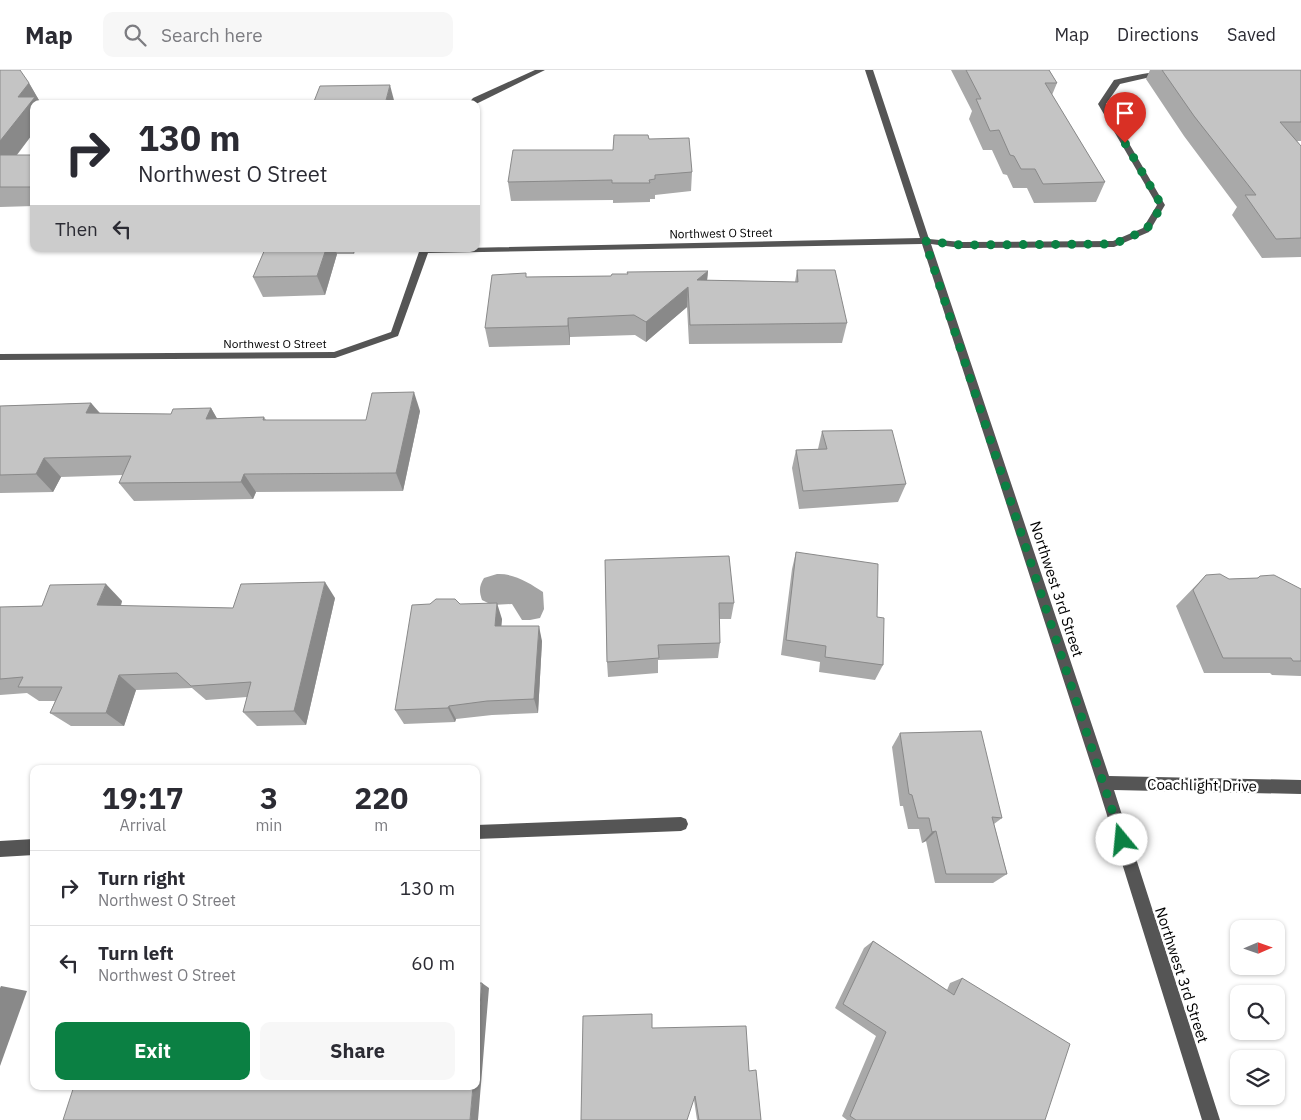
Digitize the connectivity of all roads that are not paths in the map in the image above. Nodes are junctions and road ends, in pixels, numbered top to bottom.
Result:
1 (541, 70) edge
2 (869, 70) edge
3 (1173, 73) edge
4 (480, 100) edge
5 (925, 241) junction
6 (480, 248) edge
7 (424, 252) edge
8 (0, 357) edge
9 (1104, 783) junction
10 (1301, 787) edge
11 (681, 824) dead end
12 (480, 832) edge
13 (30, 847) edge
14 (0, 849) edge
15 (1211, 1120) edge

1 - 4 street
2 - 5 street, Northwest 3rd Street
3 - 5 street, Northwest O Street
5 - 6 street, Northwest O Street
5 - 9 street, Northwest 3rd Street
7 - 8 street, Northwest O Street
9 - 10 street, Coachlight Drive
9 - 15 street, Northwest 3rd Street
11 - 12 street
13 - 14 street

